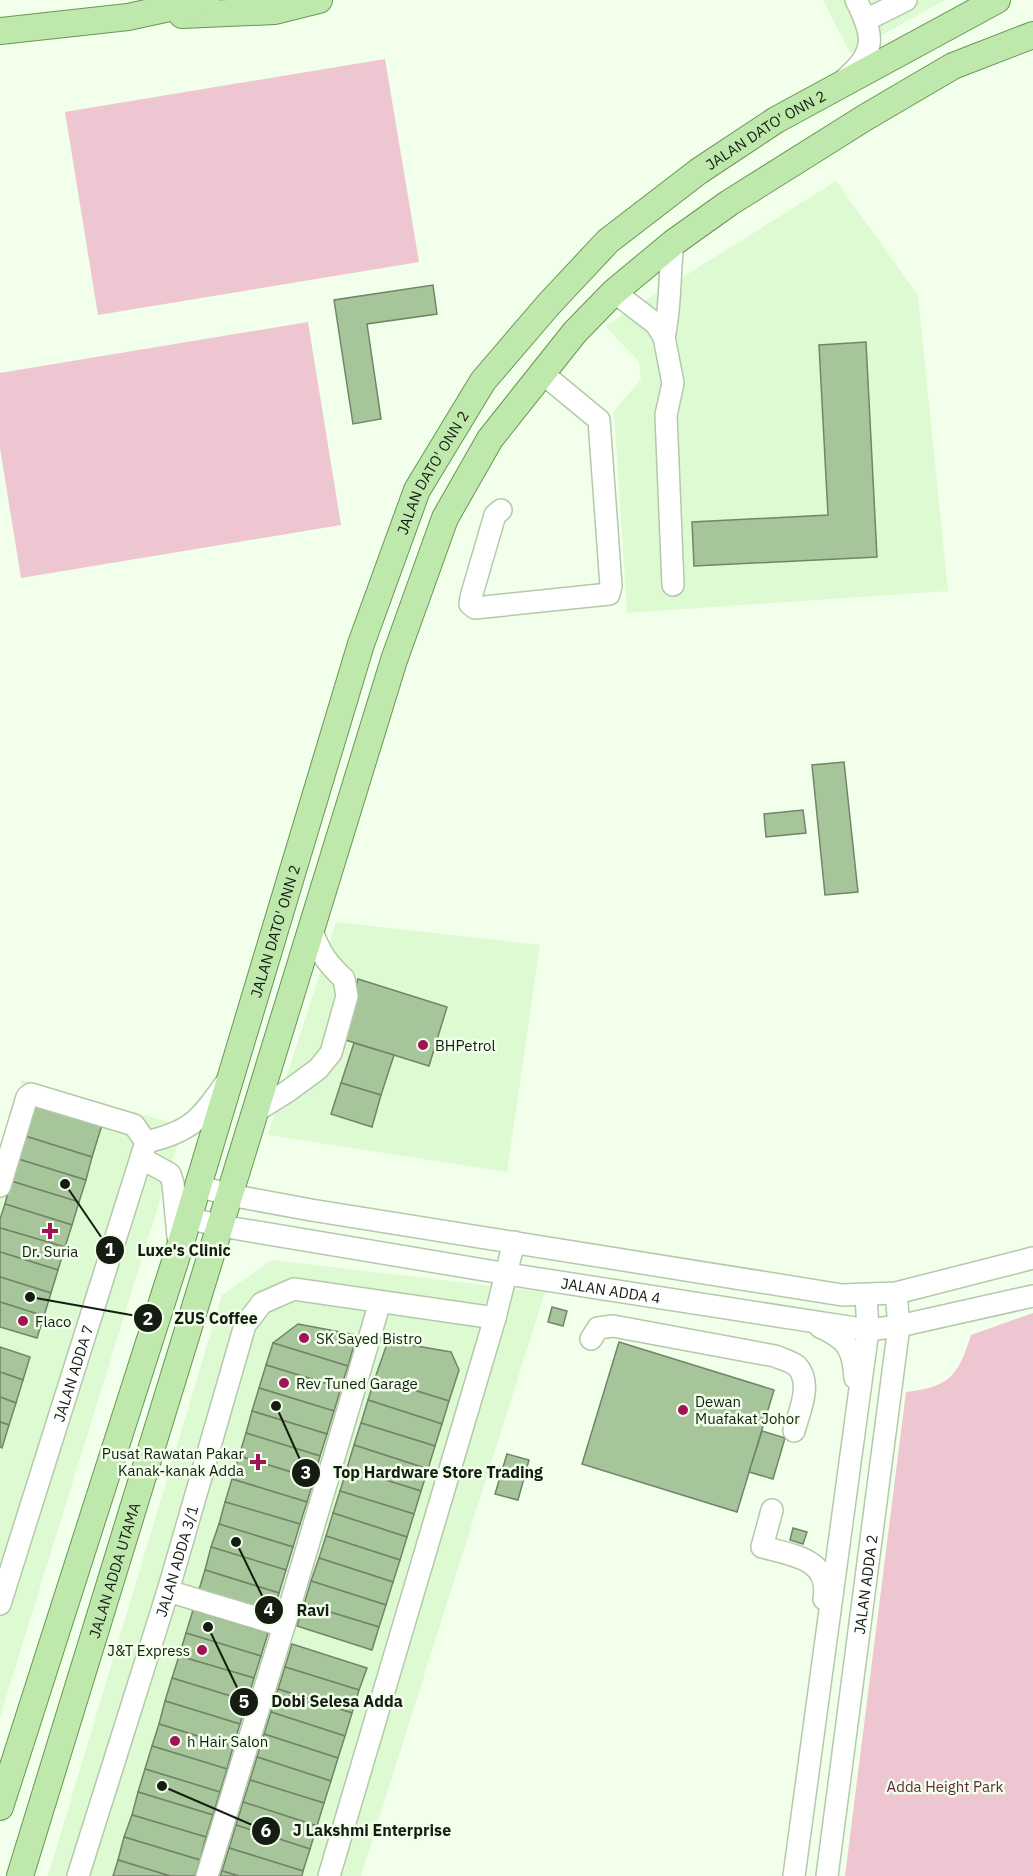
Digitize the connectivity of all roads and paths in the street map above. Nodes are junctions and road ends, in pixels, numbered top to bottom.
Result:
1 (206, 0) edge
2 (319, 0) edge
3 (856, 0) edge
4 (906, 0) edge
5 (997, 0) edge
6 (128, 17) junction
7 (866, 20) junction
8 (0, 31) edge
9 (1033, 35) edge
10 (829, 93) junction
11 (673, 243) junction
12 (614, 292) junction
13 (664, 337) junction
14 (542, 373) junction
15 (501, 510) dead end
16 (673, 585) dead end
17 (312, 931) junction
18 (231, 1076) junction
19 (256, 1111) junction
20 (144, 1150) junction
21 (0, 1186) edge
22 (198, 1186) junction
23 (230, 1196) junction
24 (188, 1218) junction
25 (221, 1226) junction
26 (514, 1242) junction
27 (180, 1246) junction
28 (1033, 1258) edge
29 (508, 1274) junction
30 (896, 1293) junction
31 (866, 1295) junction
32 (1033, 1296) edge
33 (380, 1302) junction
34 (495, 1318) junction
35 (802, 1320) junction
36 (898, 1326) junction
37 (868, 1330) junction
38 (591, 1339) dead end
39 (857, 1411) junction
40 (794, 1431) dead end
41 (849, 1471) junction
42 (772, 1510) dead end
43 (804, 1558) junction
44 (168, 1591) junction
45 (0, 1604) edge
46 (284, 1626) junction
47 (820, 1683) junction
48 (0, 1807) edge
49 (20, 1876) edge
50 (78, 1876) edge
51 (207, 1876) edge
52 (329, 1876) edge
53 (794, 1876) edge
54 (827, 1876) edge

1 - 6 main road
2 - 6 main road
3 - 7 street
4 - 7 street
5 - 10 main road, JALAN DATO' ONN 2
6 - 8 main road
7 - 10 street
9 - 11 main road, JALAN DATO' ONN 2
10 - 18 main road, JALAN DATO' ONN 2
11 - 12 main road, JALAN DATO' ONN 2
11 - 13 street
12 - 13 street
12 - 14 main road, JALAN DATO' ONN 2
13 - 16 street
14 - 15 street
14 - 17 main road, JALAN DATO' ONN 2
17 - 19 main road, JALAN DATO' ONN 2
17 - 19 street
18 - 20 street
18 - 22 main road, JALAN DATO' ONN 2
19 - 23 main road, JALAN DATO' ONN 2
20 - 21 street
20 - 27 street
20 - 45 street, JALAN ADDA 7
22 - 23 street
22 - 24 main road
23 - 25 main road, JALAN ADDA UTAMA
23 - 26 street
24 - 25 street, JALAN ADDA 4
24 - 27 main road
25 - 29 street, JALAN ADDA 4
25 - 49 main road, JALAN ADDA UTAMA
26 - 29 street
26 - 31 street
27 - 48 main road
28 - 30 street
29 - 34 street
29 - 35 street, JALAN ADDA 4
30 - 31 street
30 - 36 street, JALAN ADDA 2
31 - 37 street, JALAN ADDA 2
32 - 36 street, JALAN ADDA 4
33 - 34 street, JALAN ADDA 3/1
33 - 44 street, JALAN ADDA 3/1
33 - 46 street
34 - 52 street
35 - 37 street, JALAN ADDA 4
35 - 39 street
36 - 37 street, JALAN ADDA 4
36 - 54 street, JALAN ADDA 2
37 - 39 street, JALAN ADDA 2
38 - 40 street
39 - 41 street, JALAN ADDA 2
41 - 43 street
41 - 47 street, JALAN ADDA 2
42 - 43 street
43 - 47 street
44 - 46 street
44 - 50 street, JALAN ADDA 3/1
46 - 51 street
47 - 53 street, JALAN ADDA 2

